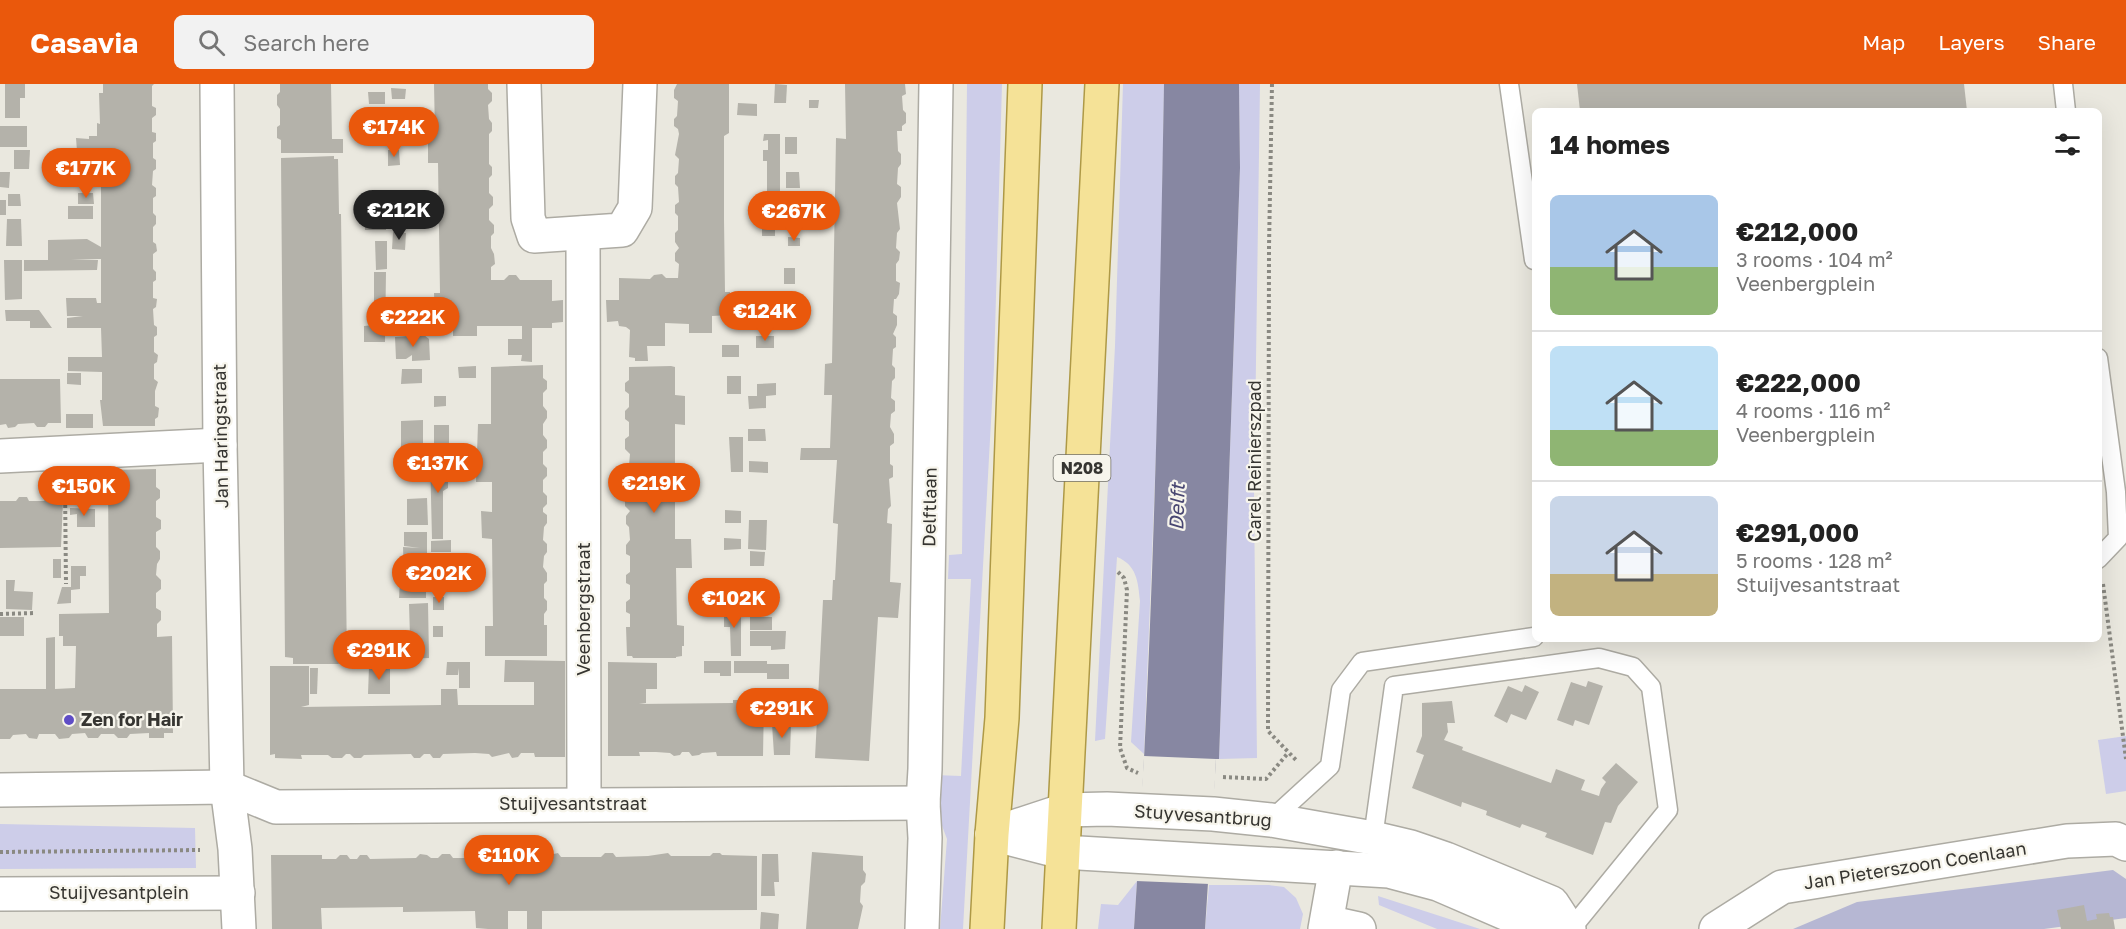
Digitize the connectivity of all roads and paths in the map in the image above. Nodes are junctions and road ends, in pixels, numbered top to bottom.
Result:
1 (217, 84) edge
2 (524, 84) edge
3 (640, 84) edge
4 (936, 84) edge
5 (1025, 84) edge
6 (1102, 84) edge
7 (1272, 84) edge
8 (1509, 84) edge
9 (2063, 84) edge
10 (2066, 108) edge
11 (583, 233) junction
12 (1532, 246) edge
13 (2102, 388) edge
14 (220, 445) junction
15 (63, 453) junction
16 (0, 456) edge
17 (2102, 556) edge
18 (1118, 572) dead end
19 (2102, 581) edge
20 (66, 584) dead end
21 (0, 614) edge
22 (36, 614) dead end
23 (1532, 637) edge
24 (1288, 753) junction
25 (2126, 759) edge
26 (1143, 774) dead end
27 (1215, 777) dead end
28 (1316, 779) junction
29 (227, 787) junction
30 (0, 790) edge
31 (923, 803) junction
32 (584, 804) junction
33 (1065, 810) junction
34 (1271, 820) junction
35 (992, 834) junction
36 (1373, 838) junction
37 (2126, 844) edge
38 (235, 849) junction
39 (0, 852) edge
40 (1062, 852) junction
41 (1335, 867) junction
42 (238, 893) junction
43 (0, 894) edge
44 (1326, 925) edge
45 (239, 929) edge
46 (922, 929) edge
47 (987, 929) edge
48 (1059, 929) edge
49 (1359, 929) edge
50 (1558, 929) edge
51 (1570, 929) edge
52 (1716, 929) edge

1 - 14 street, Jan Haringstraat
2 - 11 street
3 - 11 street
4 - 31 street, Delftlaan
5 - 35 main road
6 - 33 main road, N208
7 - 24 path, Carel Reinierszpad
8 - 12 lane
9 - 10 lane
11 - 32 street, Veenbergstraat
13 - 17 lane
14 - 15 street
14 - 29 street, Jan Haringstraat
15 - 16 street
15 - 20 path
18 - 26 path
19 - 25 path
21 - 22 path
23 - 28 lane
24 - 27 path
24 - 28 path, Carel Reinierszpad
28 - 34 lane
29 - 30 street
29 - 32 street, Stuijvesantstraat
29 - 38 street, Jan Haringstraat
31 - 32 street, Stuijvesantstraat
31 - 46 street, Delftlaan
33 - 34 street, Stuyvesantbrug
33 - 35 street
33 - 40 main road, N208
34 - 36 street, Stuyvesantbrug
35 - 40 street
35 - 47 main road
36 - 51 street, Stuyvesantbrug
36 - 51 lane
37 - 52 street, Jan Pieterszoon Coenlaan
38 - 39 path
38 - 42 street, Jan Haringstraat
40 - 41 street
40 - 48 main road, N208
41 - 44 street
41 - 50 street
42 - 43 street, Stuijvesantplein
42 - 45 street, Jan Haringstraat
44 - 49 street

